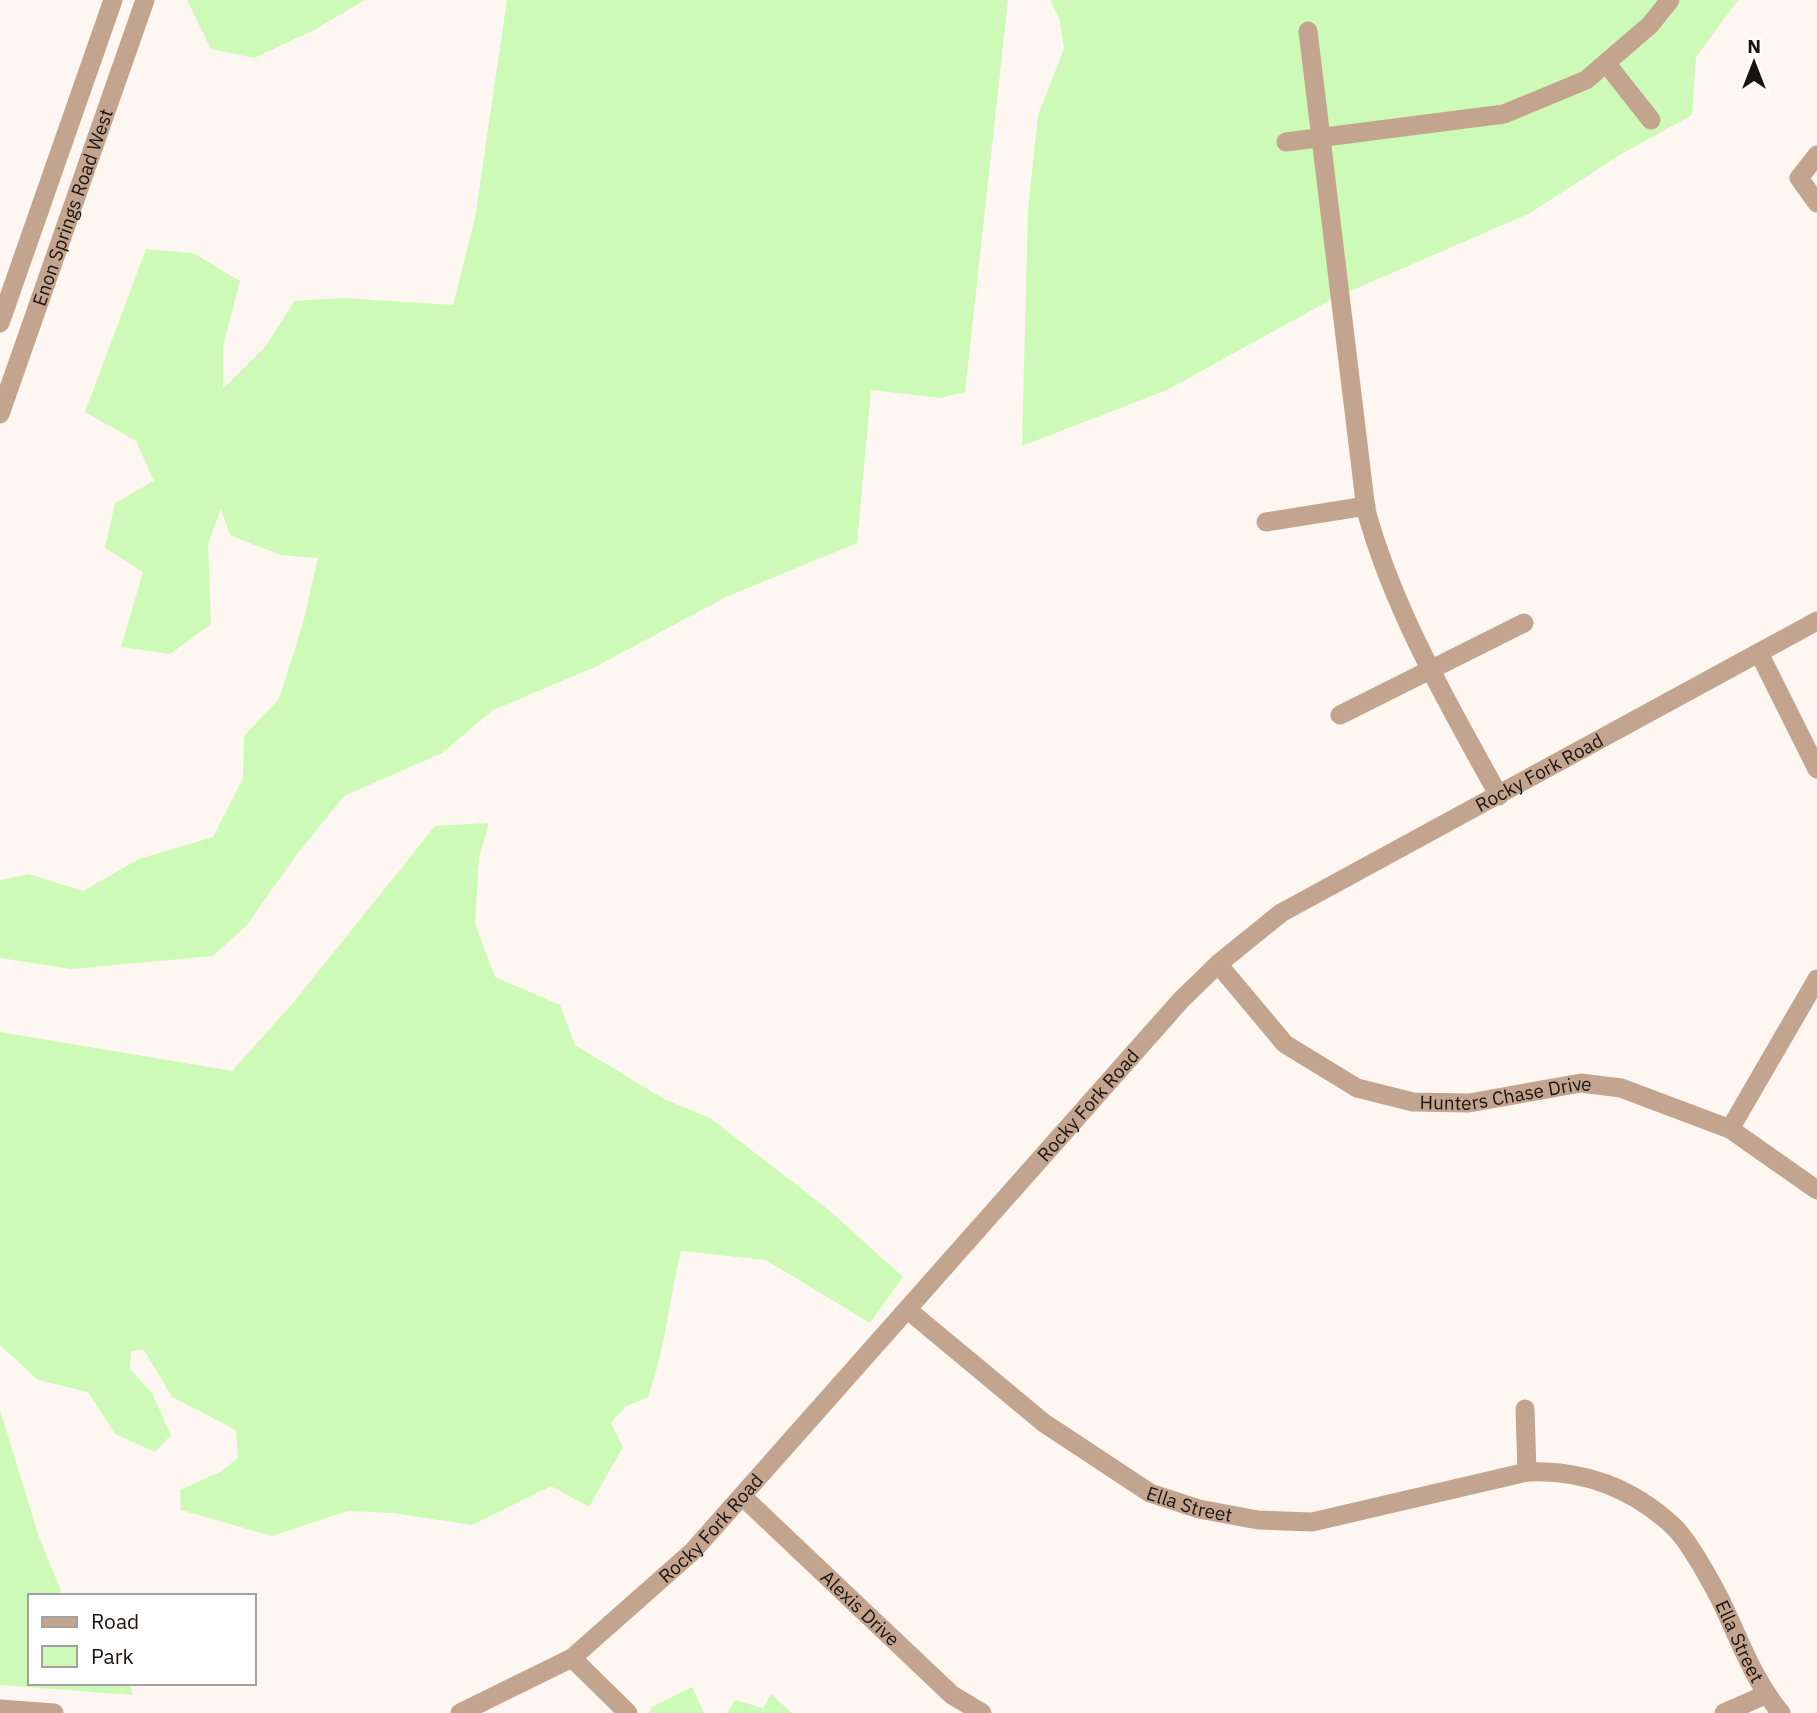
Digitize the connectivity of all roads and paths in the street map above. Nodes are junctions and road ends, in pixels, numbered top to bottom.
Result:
1 (113, 0) edge
2 (145, 0) edge
3 (1670, 0) edge
4 (1308, 31) dead end
5 (1606, 63) junction
6 (1651, 120) dead end
7 (1321, 138) junction
8 (1286, 142) dead end
9 (1817, 155) edge
10 (1817, 203) edge
11 (0, 323) edge
12 (0, 414) edge
13 (1366, 506) junction
14 (1266, 522) dead end
15 (1817, 621) edge
16 (1524, 624) dead end
17 (1759, 653) junction
18 (1429, 670) junction
19 (1340, 715) dead end
20 (1817, 769) edge
21 (1499, 796) junction
22 (1218, 964) junction
23 (1817, 979) edge
24 (1731, 1129) junction
25 (1817, 1190) edge
26 (908, 1310) junction
27 (1525, 1409) dead end
28 (1527, 1472) junction
29 (742, 1496) junction
30 (572, 1658) junction
31 (1765, 1695) junction
32 (0, 1709) edge
33 (54, 1713) edge
34 (460, 1713) edge
35 (628, 1713) edge
36 (982, 1713) edge
37 (1724, 1713) edge
38 (1781, 1713) edge

1 - 11 street, Enon Springs Road West
2 - 12 street, Enon Springs Road West
3 - 5 street
4 - 7 street
5 - 6 street
5 - 7 street
7 - 8 street
7 - 13 street
9 - 10 street
13 - 14 street
13 - 18 street
15 - 17 street, Rocky Fork Road
16 - 18 street
17 - 20 street
17 - 21 street, Rocky Fork Road
18 - 19 street
18 - 21 street
21 - 22 street, Rocky Fork Road
22 - 24 street, Hunters Chase Drive
22 - 26 street, Rocky Fork Road
23 - 24 street
24 - 25 street, Hunters Chase Drive
26 - 28 street, Ella Street
26 - 29 street, Rocky Fork Road
27 - 28 street
28 - 31 street, Ella Street
29 - 30 street, Rocky Fork Road
29 - 36 street, Alexis Drive
30 - 34 street, Rocky Fork Road
30 - 35 street
31 - 37 street
31 - 38 street, Ella Street
32 - 33 street

